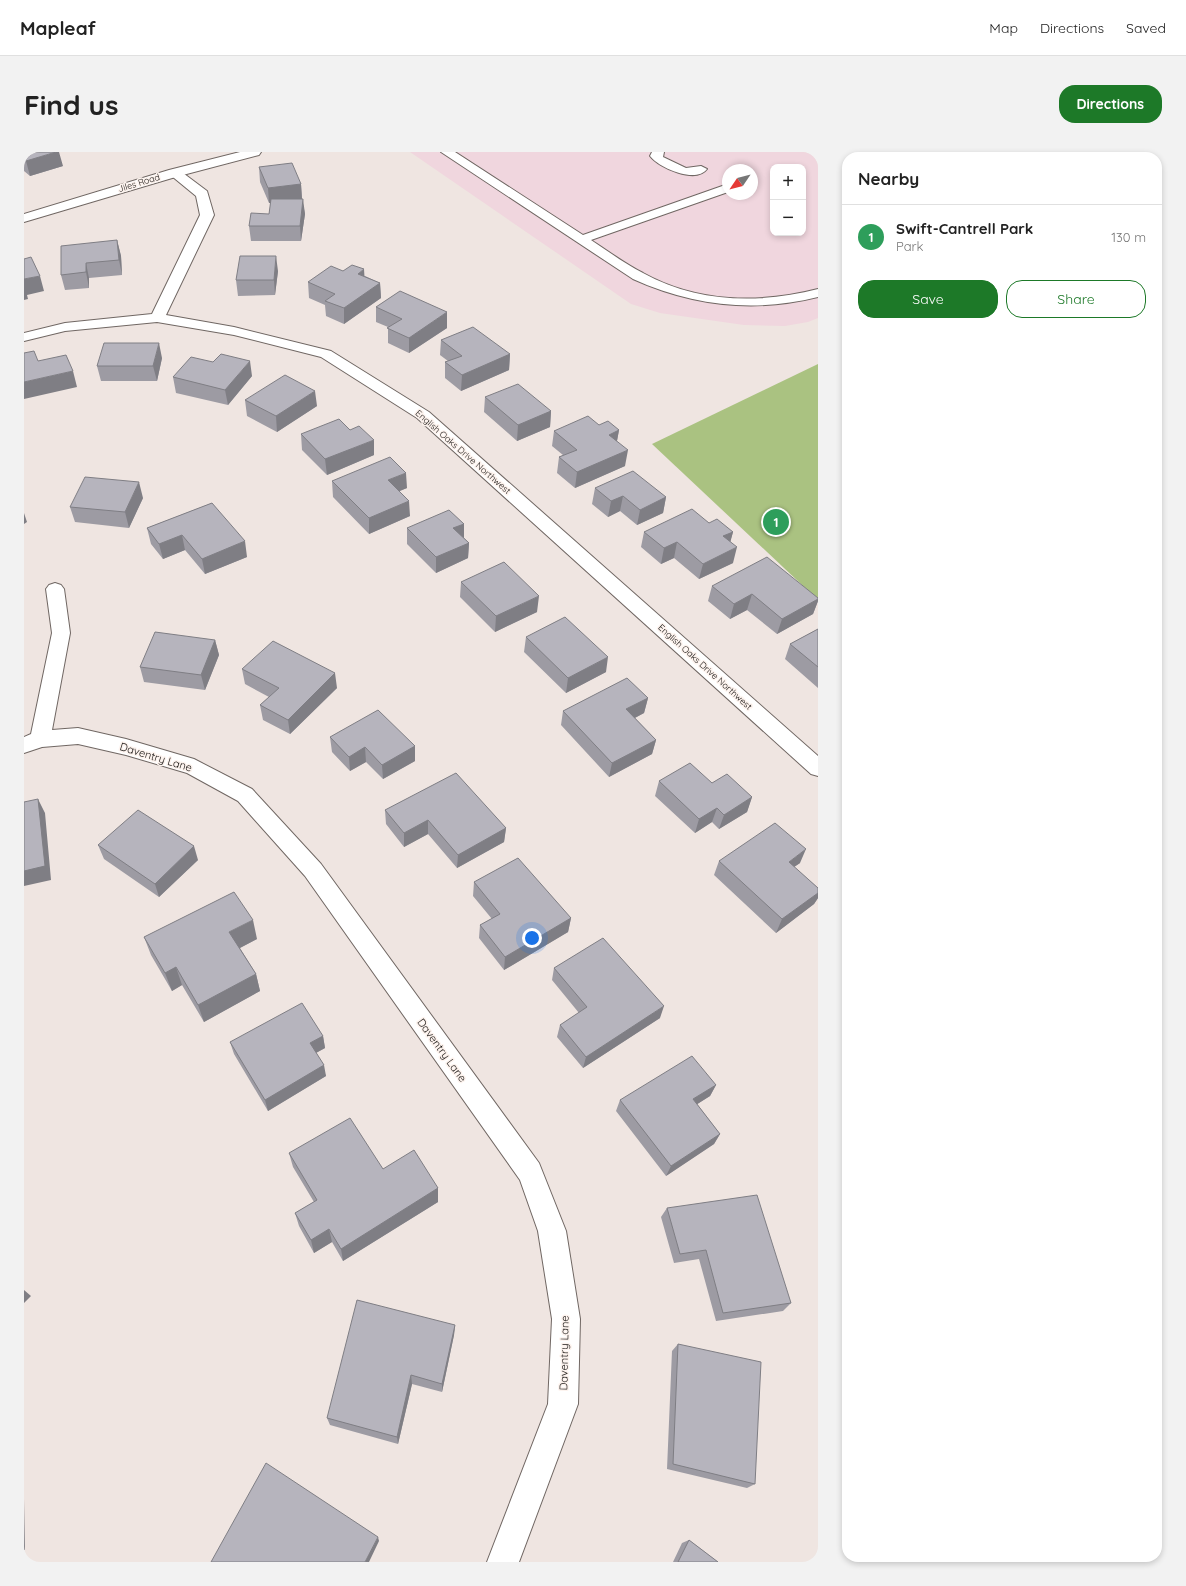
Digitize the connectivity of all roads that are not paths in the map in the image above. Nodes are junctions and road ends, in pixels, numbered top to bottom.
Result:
1 (255, 152) edge
2 (447, 152) edge
3 (658, 152) edge
4 (701, 168) dead end
5 (174, 173) junction
6 (722, 190) edge
7 (24, 218) edge
8 (583, 239) junction
9 (818, 293) edge
10 (157, 318) junction
11 (24, 336) edge
12 (55, 589) dead end
13 (32, 742) edge
14 (818, 768) edge
15 (503, 1562) edge

1 - 5 street, Jiles Road
2 - 8 lane
3 - 4 lane
5 - 7 street, Jiles Road
5 - 10 street
6 - 8 lane
8 - 9 lane
10 - 11 street, English Oaks Drive Northwest
10 - 14 street, English Oaks Drive Northwest
12 - 13 street
13 - 15 street, Daventry Lane

